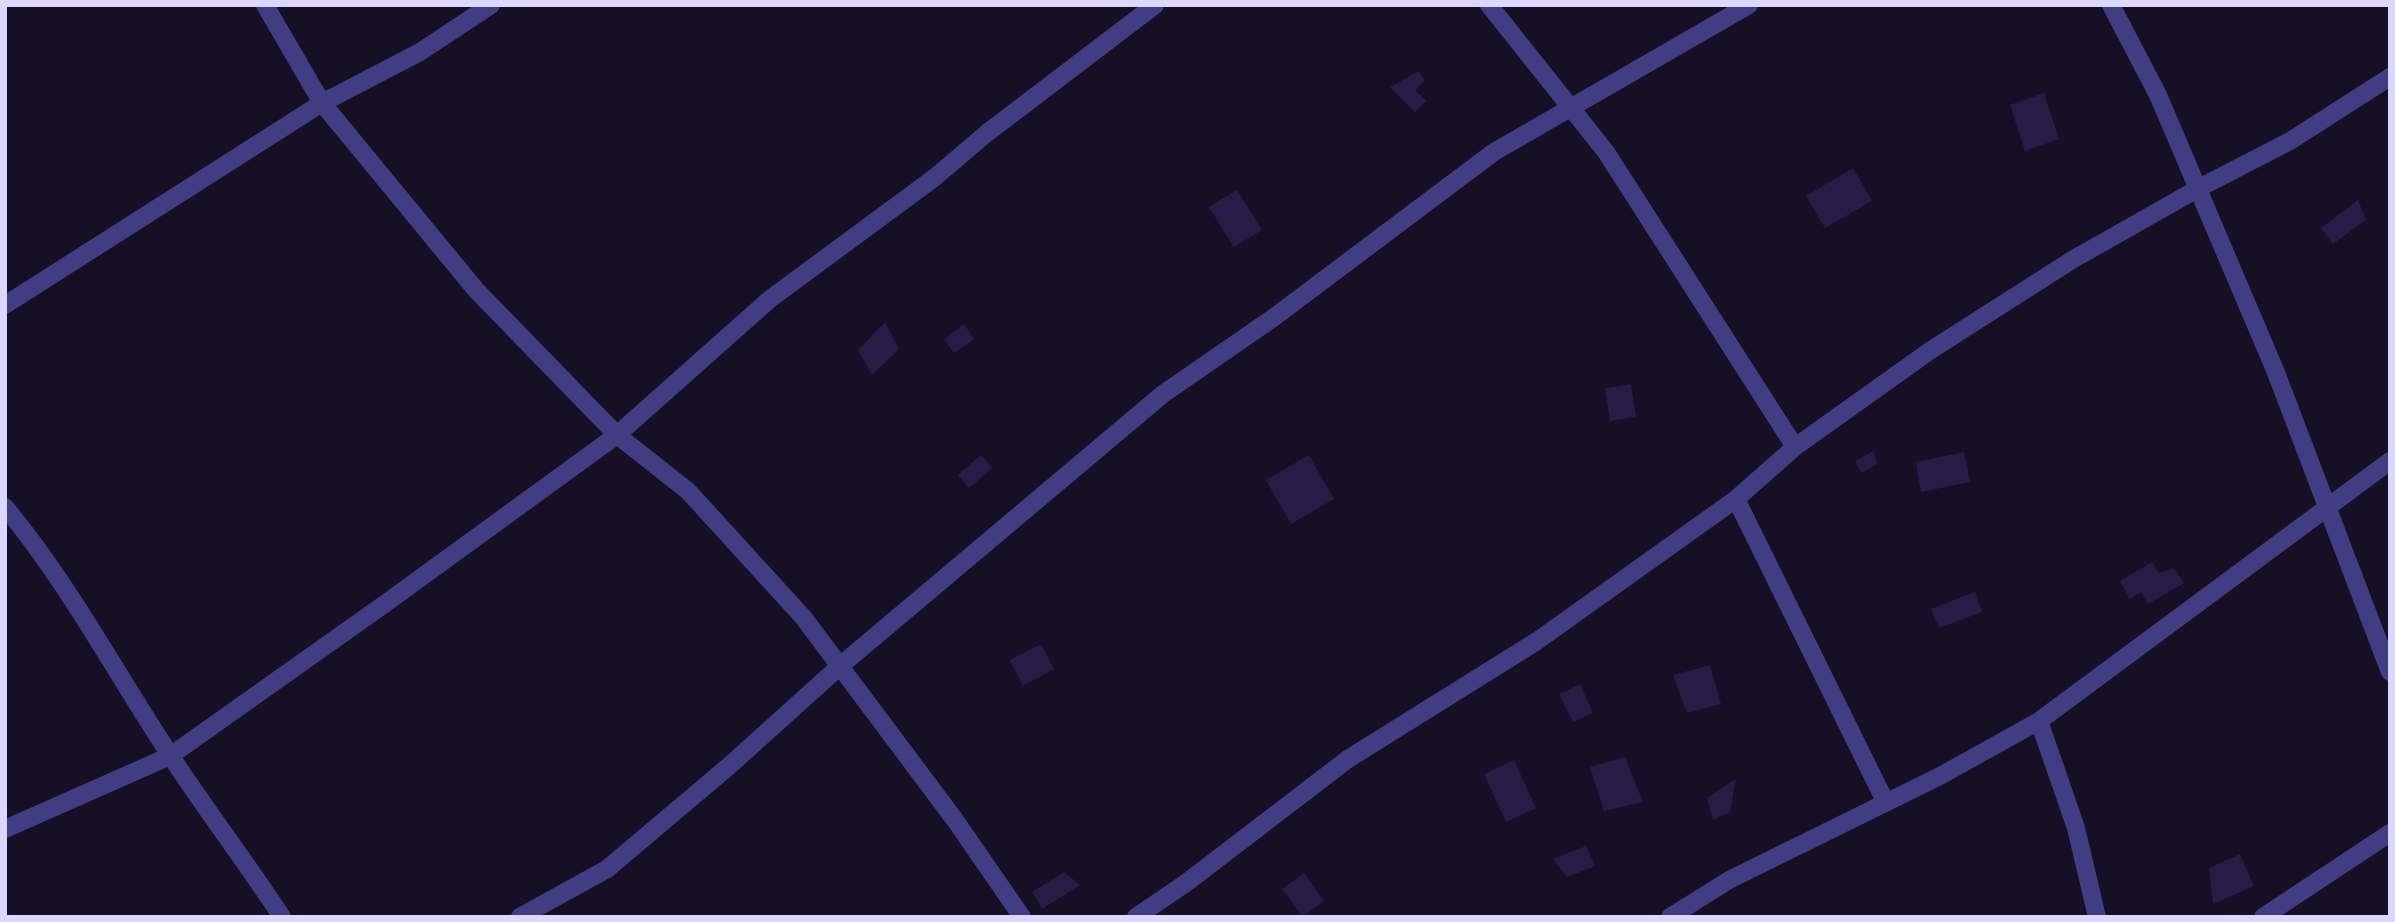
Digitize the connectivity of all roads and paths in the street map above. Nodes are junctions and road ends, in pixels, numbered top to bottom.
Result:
1 (265, 5) edge
2 (491, 5) edge
3 (1155, 5) edge
4 (1489, 5) edge
5 (1749, 5) edge
6 (2111, 5) edge
7 (2390, 77) edge
8 (322, 103) junction
9 (1571, 110) junction
10 (2199, 188) junction
11 (5, 305) edge
12 (617, 435) junction
13 (1795, 447) junction
14 (2390, 461) edge
15 (1736, 499) junction
16 (2328, 503) junction
17 (5, 507) edge
18 (840, 666) junction
19 (2390, 672) edge
20 (2039, 722) junction
21 (170, 756) junction
22 (1885, 801) junction
23 (5, 829) edge
24 (2390, 833) edge
25 (282, 917) edge
26 (520, 917) edge
27 (1022, 917) edge
28 (1136, 917) edge
29 (1670, 917) edge
30 (2097, 917) edge
31 (2263, 917) edge

1 - 8 street
2 - 8 street
3 - 12 street
4 - 9 street
5 - 9 street
6 - 10 street
7 - 10 street
8 - 11 street
8 - 12 street
9 - 13 street
9 - 18 street
10 - 13 street
10 - 16 street
12 - 18 street
12 - 21 street
13 - 15 street
14 - 16 street
15 - 22 street
15 - 28 street
16 - 19 street
16 - 20 street
17 - 21 street
18 - 26 street
18 - 27 street
20 - 22 street
20 - 30 street
21 - 23 street
21 - 25 street
22 - 29 street
24 - 31 street

